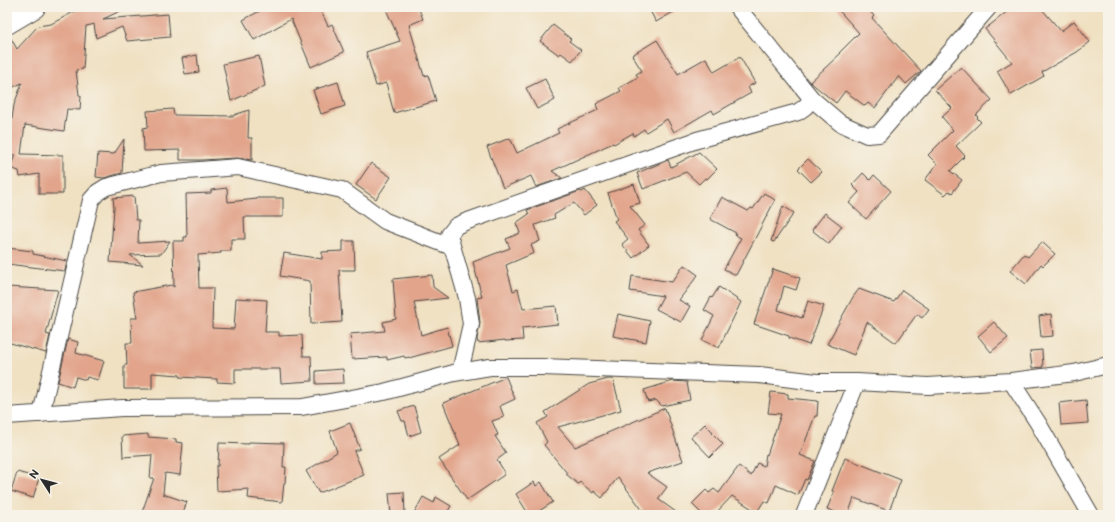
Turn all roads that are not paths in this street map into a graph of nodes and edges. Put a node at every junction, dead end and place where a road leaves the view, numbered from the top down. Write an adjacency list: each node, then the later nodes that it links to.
1 (34, 7): 4 (main road)
2 (737, 7): 5 (street)
3 (990, 7): 5 (street)
4 (7, 24)
5 (812, 99): 6 (street)
6 (452, 247): 8 (street); 11 (street)
7 (1108, 365): 9 (street)
8 (460, 372): 10 (street); 11 (street)
9 (1011, 381): 10 (street); 14 (street)
10 (857, 382): 13 (street)
11 (41, 414): 12 (street)
12 (7, 416)
13 (804, 515)
14 (1091, 515)

